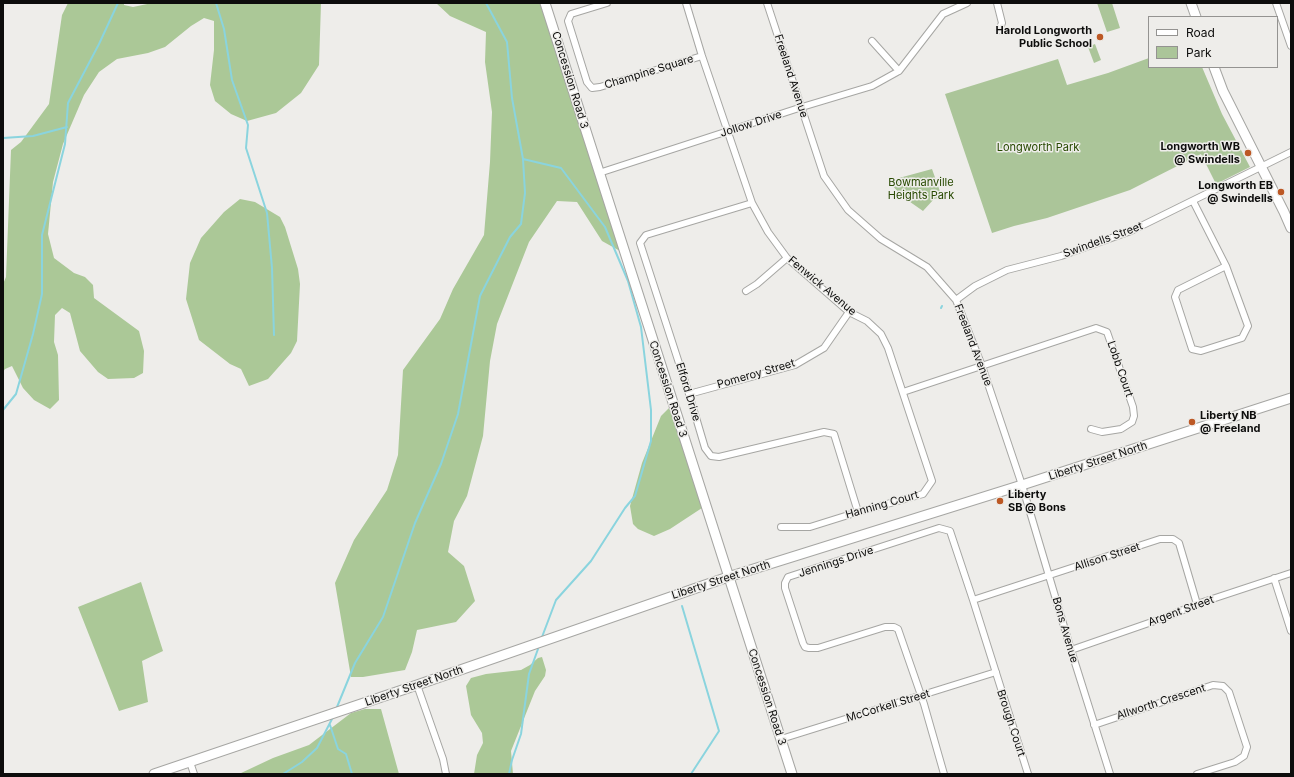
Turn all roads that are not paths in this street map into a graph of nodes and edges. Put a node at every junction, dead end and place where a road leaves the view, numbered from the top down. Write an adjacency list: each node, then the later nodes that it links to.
1 (545, 3): 20 (main road, Concession Road 3)
2 (607, 3): 13 (street, Champine Square)
3 (686, 3): 13 (street, Champine Square)
4 (767, 3): 16 (street, Freeland Avenue)
5 (967, 3): 15 (street, Jollow Drive)
6 (997, 3): 10 (street)
7 (1276, 3): 12 (street)
8 (1193, 4): 9 (main road)
9 (1196, 16)
10 (999, 30)
11 (872, 42): 15 (street)
12 (1291, 46)
13 (702, 56): 17 (street, Champine Square)
14 (1214, 68): 19 (main road)
15 (899, 71): 16 (street, Jollow Drive)
16 (802, 107): 17 (street, Jollow Drive); 27 (street, Freeland Avenue)
17 (729, 131): 20 (street, Jollow Drive); 22 (street, Fenwick Avenue)
18 (1291, 152): 19 (street, Swindells Street)
19 (1261, 166): 21 (street, Swindells Street); 23 (main road)
20 (599, 173): 39 (main road, Concession Road 3)
21 (1193, 201): 25 (street); 27 (street, Swindells Street)
22 (752, 203): 24 (street, Fenwick Avenue); 31 (street, Elford Drive)
23 (1291, 228)
24 (787, 258): 26 (street); 28 (street, Fenwick Avenue)
25 (1226, 266): 25 (street)
26 (746, 292)
27 (956, 300): 29 (street, Freeland Avenue)
28 (849, 312): 30 (street, Fenwick Avenue); 31 (street, Pomeroy Street)
29 (982, 366): 30 (street); 33 (street, Lobb Court); 34 (street, Freeland Avenue)
30 (903, 392): 35 (street, Hanning Court)
31 (689, 394): 35 (street, Elford Drive)
32 (1291, 398): 34 (main road, Liberty Street North)
33 (1091, 429)
34 (1022, 485): 38 (street, Bons Avenue); 39 (main road, Liberty Street North)
35 (858, 512): 36 (street, Hanning Court)
36 (781, 527)
37 (1291, 573): 40 (street, Argent Street)
38 (1049, 576): 41 (street, Allison Street); 42 (street, Allison Street); 44 (street, Bons Avenue)
39 (728, 577): 46 (main road, Liberty Street North); 49 (main road, Concession Road 3)
40 (1274, 578): 42 (street, Argent Street); 43 (street)
41 (974, 600): 45 (street, Jennings Drive); 47 (street, Jennings Drive)
42 (1197, 604): 44 (street, Argent Street)
43 (1291, 631)
44 (1070, 650): 48 (street, Bons Avenue)
45 (996, 672): 47 (street, McCorkell Street); 56 (street, Brough Court)
46 (417, 685): 50 (main road, Liberty Street North); 53 (street)
47 (921, 696): 49 (street, McCorkell Street); 55 (street)
48 (1094, 725): 57 (street, Bons Avenue); 58 (street, Allworth Crescent)
49 (781, 740): 54 (main road, Concession Road 3)
50 (190, 762): 51 (main road, Liberty Street North); 52 (street)
51 (154, 774)
52 (194, 774)
53 (446, 774)
54 (792, 774)
55 (943, 774)
56 (1028, 774)
57 (1110, 774)
58 (1197, 774)

